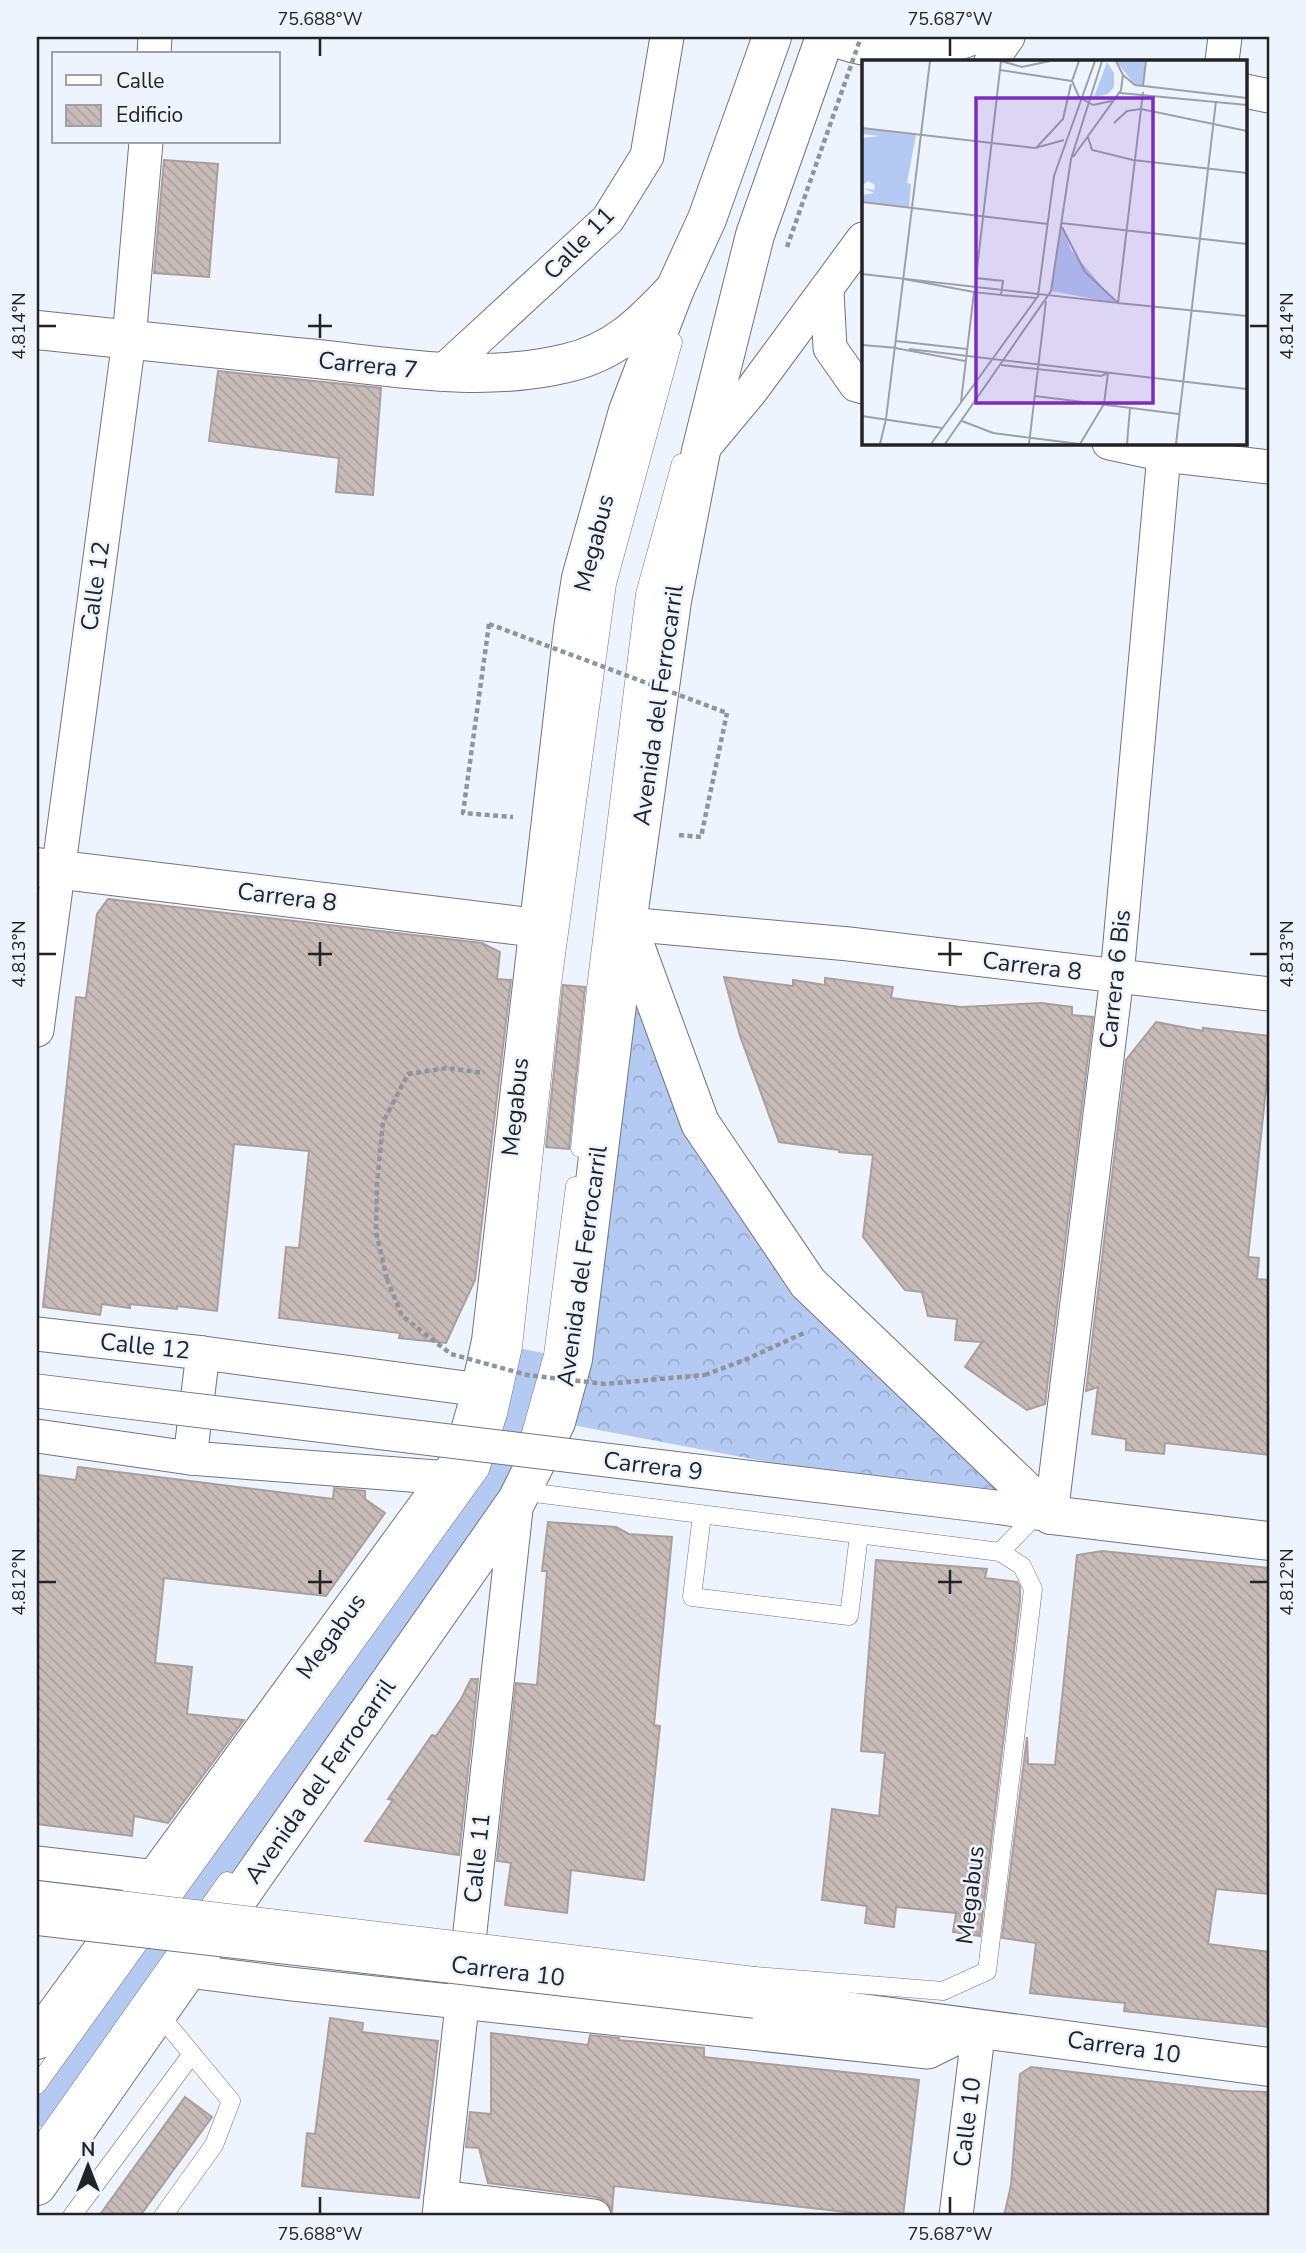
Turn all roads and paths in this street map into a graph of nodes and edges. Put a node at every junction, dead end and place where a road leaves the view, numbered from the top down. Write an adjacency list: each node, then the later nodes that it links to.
1 (667, 37): 20 (street, Calle 11)
2 (772, 37): 13 (main road)
3 (826, 37): 5 (street); 15 (main road, Avenida del Ferrocarril)
4 (861, 37): 15 (path, bridge)
5 (975, 37)
6 (1008, 37): 8 (street)
7 (1225, 37): 9 (street)
8 (992, 60)
9 (1222, 60)
10 (1246, 91): 11 (street)
11 (1269, 96)
12 (146, 144): 19 (street, Calle 12)
13 (706, 222): 16 (main road); 63 (lane, Megabus)
14 (862, 240): 17 (street)
15 (765, 241): 24 (main road, Avenida del Ferrocarril); 43 (lane)
16 (675, 289): 20 (main road, Carrera 7); 26 (main road)
17 (827, 291): 21 (street); 24 (street)
18 (37, 330): 19 (main road, Carrera 7)
19 (129, 340): 20 (main road, Carrera 7); 28 (street, Calle 12)
20 (442, 372)
21 (862, 387)
22 (1118, 444): 23 (street)
23 (1165, 449): 25 (street); 31 (street, Carrera 6 Bis)
24 (701, 452): 27 (main road, Avenida del Ferrocarril)
25 (1269, 467)
26 (551, 821): 27 (path, bridge); 30 (main road)
27 (639, 833): 29 (main road, Avenida del Ferrocarril)
28 (47, 868): 30 (main road, Carrera 8); 33 (street, Calle 12)
29 (627, 924): 31 (street, Carrera 8); 35 (main road); 43 (main road, Avenida del Ferrocarril)
30 (537, 928): 34 (main road)
31 (1117, 976): 32 (street, Carrera 8); 44 (street, Carrera 6 Bis)
32 (1269, 994)
33 (37, 1030)
34 (520, 1078): 35 (path, bridge); 38 (main road)
35 (842, 1315): 44 (main road)
36 (37, 1334): 37 (street, Calle 12)
37 (203, 1353): 38 (street); 41 (street, Calle 12)
38 (481, 1390): 42 (main road)
39 (37, 1391): 44 (street, Carrera 9, bridge)
40 (37, 1436): 41 (street)
41 (190, 1458): 42 (street)
42 (449, 1478): 52 (main road)
43 (514, 1493): 45 (lane); 49 (lane); 55 (main road, Avenida del Ferrocarril); 57 (street, Calle 11)
44 (1045, 1514): 47 (main road, Carrera 9); 48 (lane)
45 (702, 1515): 46 (lane); 46 (lane)
46 (859, 1535): 48 (lane)
47 (1269, 1541)
48 (1000, 1552): 56 (lane, Megabus)
49 (402, 1634)
50 (37, 1863): 52 (street)
51 (233, 1872): 64 (lane)
52 (156, 1877): 60 (main road)
53 (37, 1890): 56 (lane, Megabus, bridge)
54 (37, 1916): 56 (main road, Carrera 10, bridge)
55 (188, 1971): 57 (street, Carrera 10); 58 (main road, Avenida del Ferrocarril)
56 (755, 1988): 59 (main road, Carrera 10)
57 (462, 2001): 59 (street, Carrera 10); 66 (street, Calle 11)
58 (158, 2013): 61 (lane); 65 (main road, Avenida del Ferrocarril)
59 (979, 2027): 62 (main road, Carrera 10); 70 (street, Calle 10)
60 (37, 2040)
61 (192, 2054): 67 (lane); 68 (lane)
62 (1269, 2067)
63 (37, 2085)
64 (37, 2150)
65 (37, 2186)
66 (440, 2206): 69 (street)
67 (72, 2216)
68 (163, 2216)
69 (594, 2216)
70 (956, 2216)

